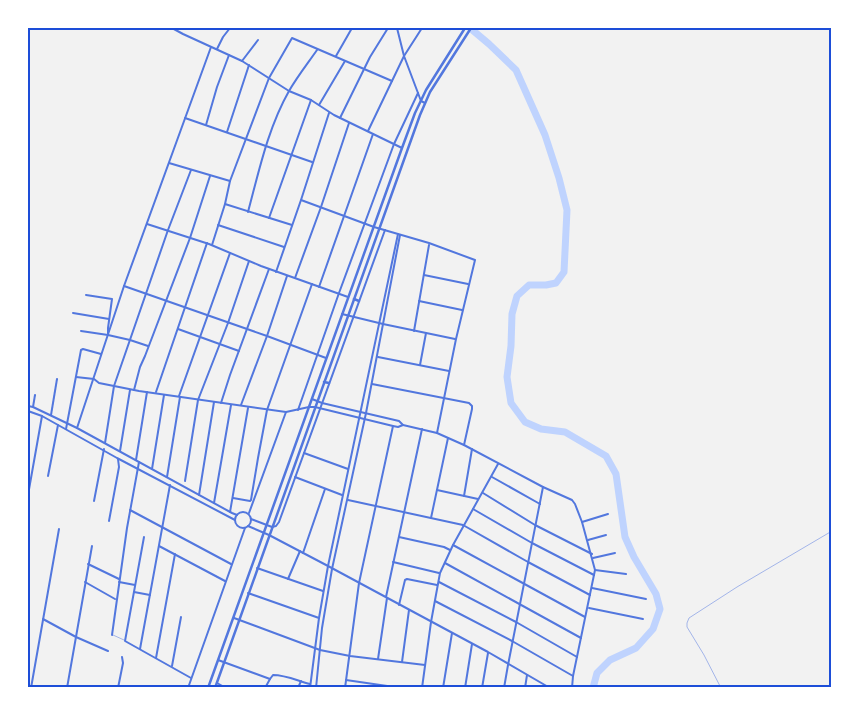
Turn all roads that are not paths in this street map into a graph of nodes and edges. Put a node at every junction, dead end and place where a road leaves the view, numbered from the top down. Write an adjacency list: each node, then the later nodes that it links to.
1 (172, 28): 10 (street)
2 (230, 28): 11 (street)
3 (352, 28): 14 (street)
4 (388, 28): 19 (street)
5 (397, 28): 15 (street)
6 (422, 28): 15 (street)
7 (465, 28): 25 (street)
8 (471, 28): 26 (street)
9 (258, 40): 17 (street)
10 (211, 47): 11 (street); 29 (street)
11 (217, 49): 13 (street)
12 (318, 49): 14 (street); 20 (street); 22 (street)
13 (229, 55): 17 (street); 32 (street)
14 (335, 56): 16 (street)
15 (404, 56): 21 (street); 23 (street)
16 (345, 60): 19 (street); 27 (street)
17 (242, 61): 18 (street)
18 (250, 65): 20 (street); 33 (street)
19 (365, 68): 21 (street); 30 (street)
20 (268, 78): 22 (street); 36 (street)
21 (392, 81): 34 (street)
22 (289, 91): 24 (street); 38 (street)
23 (418, 93): 25 (street); 37 (street)
24 (311, 100): 27 (street); 40 (street)
25 (421, 101): 26 (street); 39 (street)
26 (425, 103): 57 (street)
27 (319, 105): 28 (street)
28 (329, 112): 30 (street); 41 (street)
29 (185, 118): 32 (street); 42 (street)
30 (340, 118): 31 (street)
31 (349, 123): 34 (street); 48 (street)
32 (206, 125): 33 (street)
33 (227, 132): 36 (street)
34 (368, 132): 35 (street)
35 (373, 134): 37 (street); 50 (street)
36 (245, 140): 38 (street); 45 (street)
37 (394, 144): 39 (street); 52 (street)
38 (267, 146): 40 (street); 49 (street)
39 (402, 148): 56 (street)
40 (291, 155): 41 (street); 51 (street)
41 (312, 162): 46 (street)
42 (169, 163): 43 (street); 53 (street)
43 (192, 170): 44 (street); 58 (street)
44 (210, 176): 45 (street); 61 (street)
45 (230, 181): 47 (street)
46 (301, 200): 48 (street); 55 (street)
47 (226, 204): 49 (street); 54 (street)
48 (321, 207): 50 (street); 72 (street)
49 (248, 212): 51 (street)
50 (344, 216): 52 (street); 77 (street)
51 (269, 218): 55 (street)
52 (365, 223): 56 (street); 80 (street)
53 (147, 224): 58 (street); 76 (street)
54 (218, 225): 64 (street); 65 (street)
55 (292, 225): 65 (street)
56 (374, 227): 57 (street); 82 (street)
57 (379, 228): 59 (street); 75 (street)
58 (168, 230): 61 (street); 79 (street)
59 (384, 230): 60 (street); 78 (street)
60 (399, 235): 63 (street); 96 (street); 97 (street)
61 (190, 238): 62 (street); 84 (street)
62 (207, 243): 64 (street); 87 (street)
63 (430, 244): 70 (street); 74 (street)
64 (212, 245): 66 (street)
65 (284, 247): 69 (street)
66 (230, 253): 67 (street); 91 (street)
67 (249, 262): 68 (street); 95 (street)
68 (269, 269): 69 (street); 99 (street)
69 (276, 272): 71 (street)
70 (424, 275): 74 (street); 86 (street)
71 (287, 276): 72 (street); 104 (street)
72 (295, 278): 73 (street)
73 (312, 284): 77 (street); 109 (street)
74 (469, 284): 88 (street)
75 (359, 285): 78 (street); 83 (street)
76 (124, 286): 79 (street); 103 (street)
77 (319, 287): 80 (street)
78 (362, 291): 85 (street)
79 (146, 293): 84 (street); 107 (street)
80 (339, 293): 82 (street); 113 (street)
81 (86, 295): 94 (street)
82 (348, 297): 90 (street)
83 (354, 299): 85 (street); 92 (street)
84 (166, 301): 87 (street); 110 (street)
85 (359, 301): 93 (street)
86 (419, 301): 88 (street); 101 (street)
87 (185, 308): 91 (street); 98 (street)
88 (462, 310): 106 (street)
89 (73, 313): 94 (street)
90 (342, 314): 92 (street); 115 (street)
91 (207, 316): 95 (street); 105 (street)
92 (348, 316): 93 (street); 116 (street)
93 (353, 317): 96 (street); 117 (street)
94 (109, 319): 103 (street)
95 (228, 323): 99 (street); 108 (street)
96 (380, 323): 97 (street); 153 (street)
97 (384, 324): 101 (street); 114 (street)
98 (178, 328): 105 (street); 130 (street)
99 (247, 330): 104 (street); 111 (street)
100 (81, 331): 103 (street)
101 (414, 331): 102 (street)
102 (426, 333): 106 (street); 118 (street)
103 (108, 335): 107 (street); 112 (street)
104 (267, 336): 109 (street); 143 (street)
105 (200, 337): 108 (street); 133 (street)
106 (456, 339): 119 (street)
107 (130, 340): 110 (street); 126 (street)
108 (219, 345): 111 (street); 136 (street)
109 (291, 346): 113 (street); 149 (street)
110 (148, 347): 128 (street)
111 (240, 351): 139 (street)
112 (101, 354): 120 (street); 121 (street)
113 (317, 355): 115 (street); 150 (street)
114 (378, 357): 118 (street); 125 (street)
115 (326, 358): 134 (street)
116 (332, 358): 117 (street); 123 (street)
117 (336, 364): 124 (street)
118 (420, 365): 119 (street)
119 (449, 371): 135 (street)
120 (76, 377): 121 (street); 159 (street)
121 (94, 379): 126 (street); 163 (street)
122 (57, 380): 155 (street)
123 (324, 382): 124 (street); 137 (street)
124 (329, 383): 140 (street)
125 (372, 384): 135 (street); 154 (street)
126 (114, 386): 127 (street); 168 (street)
127 (130, 389): 128 (street); 173 (street)
128 (134, 390): 129 (street)
129 (147, 392): 130 (street); 176 (street)
130 (155, 392): 131 (street)
131 (165, 394): 133 (street); 180 (street)
132 (35, 395): 144 (street)
133 (180, 397): 136 (street); 184 (street)
134 (312, 399): 137 (street); 146 (street)
135 (443, 399): 166 (street); 169 (street)
136 (198, 400): 138 (street); 187 (street)
137 (317, 401): 140 (street); 147 (street)
138 (214, 402): 139 (street); 196 (street)
139 (221, 403): 141 (street)
140 (322, 403): 148 (street); 153 (street)
141 (231, 405): 143 (street); 203 (street)
142 (28, 406): 144 (street)
143 (241, 406): 145 (street)
144 (33, 407): 155 (street)
145 (248, 407): 149 (street); 199 (street)
146 (309, 407): 147 (street); 150 (street); 219 (street)
147 (315, 408): 148 (street); 170 (street)
148 (320, 409): 157 (street); 174 (street)
149 (267, 410): 152 (street); 199 (street)
150 (298, 410): 152 (street)
151 (28, 411): 156 (street)
152 (286, 412): 210 (street)
153 (361, 412): 154 (street); 157 (street)
154 (366, 413): 158 (street); 161 (street)
155 (51, 415): 159 (street)
156 (42, 416): 160 (street); 195 (street)
157 (359, 418): 158 (street); 181 (street)
158 (365, 419): 162 (street); 201 (street)
159 (68, 423): 163 (street); 164 (street)
160 (58, 425): 164 (street); 183 (street)
161 (403, 425): 162 (street); 165 (street)
162 (393, 426): 205 (street)
163 (77, 428): 168 (street)
164 (66, 429): 171 (street)
165 (422, 429): 166 (street); 209 (street)
166 (437, 433): 167 (street)
167 (448, 438): 169 (street); 193 (street)
168 (105, 442): 173 (street)
169 (464, 445): 172 (street)
170 (302, 446): 174 (street); 179 (street)
171 (104, 450): 175 (street); 202 (street)
172 (472, 450): 177 (street); 198 (street)
173 (120, 451): 176 (street)
174 (305, 451): 181 (street); 182 (street)
175 (117, 458): 178 (street); 216 (street)
176 (137, 461): 178 (street); 180 (street)
177 (498, 464): 186 (street); 191 (street)
178 (138, 468): 188 (street); 207 (street)
179 (293, 468): 182 (street); 189 (street)
180 (152, 469): 184 (street)
181 (348, 469): 197 (street)
182 (298, 470): 185 (street)
183 (48, 476)
184 (167, 477): 196 (street)
185 (295, 477): 190 (street); 192 (street)
186 (491, 477): 194 (street); 204 (street)
187 (185, 481)
188 (170, 485): 215 (street); 221 (street)
189 (287, 485): 190 (street); 223 (street)
190 (292, 487): 223 (street)
191 (542, 487): 204 (street); 217 (street)
192 (325, 489): 197 (street); 239 (street)
193 (437, 490): 198 (street); 213 (street)
194 (482, 493): 200 (street); 218 (street)
195 (28, 495)
196 (199, 495): 203 (street)
197 (343, 496): 248 (street)
198 (464, 496): 200 (street)
199 (233, 498): 208 (street)
200 (478, 499): 206 (street)
201 (347, 500): 205 (street); 250 (street)
202 (94, 501)
203 (214, 503): 208 (street)
204 (540, 504): 218 (street)
205 (376, 506): 209 (street); 260 (street)
206 (473, 509): 220 (street); 232 (street)
207 (130, 510): 221 (street); 256 (street)
208 (230, 512): 212 (street)
209 (404, 512): 213 (street); 230 (street)
210 (249, 514): 212 (street); 214 (street)
211 (608, 514): 217 (street)
212 (237, 515): 215 (street)
213 (431, 518): 220 (street)
214 (251, 519): 219 (street); 222 (street)
215 (235, 520): 222 (street)
216 (109, 521)
217 (582, 522): 231 (street)
218 (535, 524): 232 (street); 241 (street)
219 (267, 525): 223 (street); 226 (street)
220 (463, 525): 233 (street); 244 (street)
221 (162, 527): 235 (street); 247 (street)
222 (246, 527): 226 (street); 247 (street)
223 (272, 527): 227 (street)
224 (59, 529): 284 (street)
225 (832, 531): 339 (lane)
226 (264, 533): 227 (street); 279 (street)
227 (269, 535): 237 (street); 249 (street)
228 (606, 535): 231 (street)
229 (144, 537): 262 (street)
230 (399, 537): 236 (street); 243 (street)
231 (588, 540): 241 (street)
232 (532, 543): 244 (street); 254 (street)
233 (452, 545): 236 (street); 261 (street)
234 (92, 546): 246 (street)
235 (159, 546): 240 (street); 268 (street)
236 (450, 550): 245 (street)
237 (300, 551): 239 (street); 255 (street)
238 (615, 552): 242 (street)
239 (303, 553): 248 (street)
240 (175, 554): 259 (street); 302 (street)
241 (592, 554): 242 (street)
242 (593, 558): 251 (street)
243 (393, 562): 252 (street); 270 (street)
244 (528, 562): 261 (street); 269 (street)
245 (444, 563): 252 (street); 274 (street)
246 (88, 564): 256 (street); 258 (street)
247 (232, 564): 259 (street)
248 (328, 566): 250 (street); 265 (street)
249 (257, 568): 255 (street); 267 (street)
250 (332, 569): 260 (street); 296 (street)
251 (595, 570): 253 (street); 254 (street)
252 (440, 573): 257 (street)
253 (626, 574)
254 (594, 575): 264 (street)
255 (288, 579): 265 (street)
256 (119, 580): 262 (street); 272 (street)
257 (438, 581): 263 (street); 286 (street)
258 (85, 582): 272 (street); 289 (street)
259 (226, 582): 312 (street)
260 (359, 583): 270 (street); 299 (street)
261 (524, 583): 274 (street); 281 (street)
262 (135, 585): 266 (street)
263 (438, 585): 273 (street); 275 (street)
264 (592, 588): 269 (street); 271 (street)
265 (323, 591): 280 (street)
266 (134, 592): 268 (street); 291 (street)
267 (248, 593): 280 (street); 282 (street)
268 (150, 595): 295 (street)
269 (590, 595): 276 (street)
270 (386, 598): 275 (street); 303 (street)
271 (646, 599)
272 (116, 600): 288 (street)
273 (435, 601): 285 (street); 292 (street)
274 (520, 604): 286 (street); 290 (street)
275 (399, 605): 277 (street)
276 (588, 608): 281 (street); 283 (street)
277 (409, 610): 285 (street); 306 (street)
278 (181, 617): 309 (street)
279 (233, 617): 282 (street); 304 (street)
280 (319, 618): 294 (street)
281 (585, 618): 290 (street)
282 (238, 619): 294 (street); 305 (street)
283 (643, 619)
284 (43, 620): 289 (street); 319 (street)
285 (431, 622): 287 (street); 308 (street)
286 (516, 622): 292 (street); 301 (street)
287 (452, 633): 293 (street); 332 (street)
288 (112, 635): 291 (lane)
289 (76, 637): 297 (street); 320 (street)
290 (581, 638): 301 (street)
291 (125, 641): 295 (street)
292 (512, 641): 307 (street); 311 (street)
293 (472, 644): 298 (street); 333 (street)
294 (315, 648): 296 (street); 317 (street)
295 (140, 650): 302 (street)
296 (320, 650): 299 (street); 328 (street)
297 (108, 651)
298 (488, 652): 307 (street); 334 (street)
299 (350, 656): 303 (street); 314 (street)
300 (122, 657): 321 (street)
301 (577, 657): 311 (street)
302 (156, 658): 309 (street)
303 (378, 659): 306 (street)
304 (218, 660): 305 (street); 323 (street)
305 (224, 662): 313 (street); 316 (street)
306 (402, 662): 308 (street)
307 (508, 664): 310 (street); 335 (street)
308 (425, 665): 331 (street)
309 (171, 667): 312 (street)
310 (527, 674): 318 (street); 336 (street)
311 (573, 676): 338 (street)
312 (191, 678): 322 (street)
313 (270, 679): 315 (street); 326 (street)
314 (346, 680): 329 (street); 330 (street)
315 (301, 682): 317 (street); 327 (street)
316 (216, 683): 324 (street); 325 (street)
317 (310, 686)
318 (545, 686): 337 (street)
319 (31, 688)
320 (67, 688)
321 (118, 688)
322 (188, 688)
323 (208, 688)
324 (215, 688)
325 (226, 688)
326 (265, 688)
327 (298, 688)
328 (316, 688)
329 (345, 688)
330 (401, 688)
331 (422, 688)
332 (443, 688)
333 (464, 688)
334 (482, 688)
335 (504, 688)
336 (525, 688)
337 (550, 688)
338 (572, 688)
339 (721, 688)

